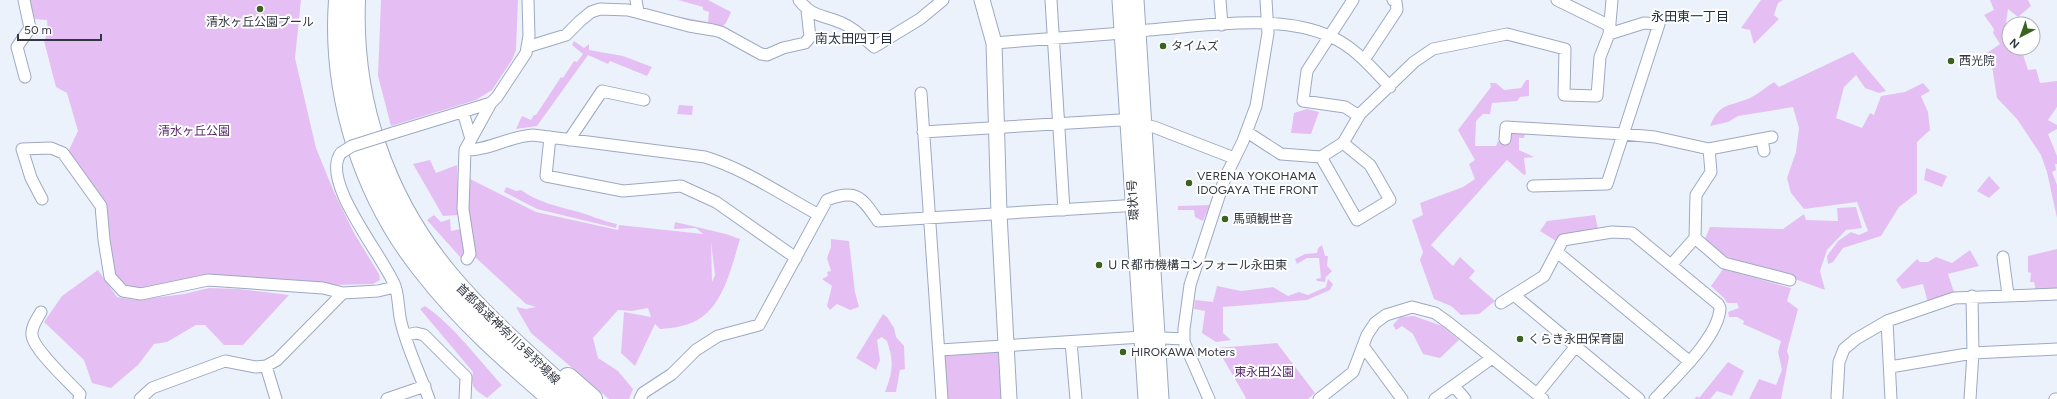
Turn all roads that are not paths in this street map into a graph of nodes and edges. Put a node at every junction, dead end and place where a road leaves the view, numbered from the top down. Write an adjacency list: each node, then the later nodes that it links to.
1 (24, 0): 29 (street)
2 (339, 0): 65 (highway, 首都高速神奈川3号狩場線)
3 (355, 0): 92 (highway, 首都高速神奈川3号狩場線)
4 (528, 0): 27 (street)
5 (636, 0): 19 (street)
6 (799, 0): 18 (street)
7 (942, 0): 18 (street)
8 (982, 0): 26 (street)
9 (1051, 0): 25 (street)
10 (1121, 0): 23 (main road, 環状1号)
11 (1136, 0): 23 (main road, 環状1号)
12 (1220, 0): 21 (street)
13 (1266, 0): 20 (street)
14 (1354, 0): 24 (street)
15 (1393, 0): 28 (street)
16 (1556, 0): 22 (street)
17 (1612, 0): 22 (street)
18 (807, 10): 19 (street)
19 (638, 12): 27 (street)
20 (1267, 23): 21 (street); 24 (street); 40 (street)
21 (1222, 25): 23 (street)
22 (1609, 30): 30 (street); 41 (street)
23 (1130, 33): 25 (street); 36 (main road, 環状1号)
24 (1330, 36): 28 (street); 35 (street)
25 (1053, 38): 26 (street); 37 (street)
26 (994, 43): 38 (street)
27 (527, 47): 33 (street)
28 (1364, 60): 30 (street)
29 (25, 77)
30 (1390, 87): 35 (street)
31 (921, 93): 39 (street)
32 (644, 100): 45 (street)
33 (491, 103): 34 (street); 43 (street)
34 (463, 112): 43 (street); 67 (street, bridge)
35 (1358, 116): 46 (street)
36 (1135, 122): 37 (street); 51 (street); 54 (main road, 環状1号)
37 (1058, 124): 38 (street); 55 (street)
38 (996, 127): 39 (street); 56 (street)
39 (923, 132): 58 (street)
40 (1247, 132): 50 (street); 51 (street)
41 (1623, 134): 44 (street); 47 (street); 52 (street)
42 (550, 137): 45 (street); 48 (street); 62 (street)
43 (471, 139): 48 (street)
44 (1505, 139)
45 (569, 140): 57 (street)
46 (1344, 143): 50 (street); 50 (street)
47 (1709, 149): 49 (street); 59 (street)
48 (465, 150): 63 (street)
49 (1764, 151)
50 (1321, 157)
51 (1234, 158): 78 (street)
52 (1533, 186)
53 (38, 200): 68 (street)
54 (1141, 205): 55 (street); 77 (main road, 環状1号)
55 (1064, 210): 56 (street)
56 (999, 214): 58 (street); 80 (street)
57 (819, 215): 58 (street); 62 (street)
58 (929, 218): 84 (street)
59 (1695, 238): 64 (street); 66 (street)
60 (1558, 252): 64 (street); 70 (street); 87 (street)
61 (2003, 257): 71 (street)
62 (796, 258): 103 (street)
63 (467, 259)
64 (1671, 265): 87 (street)
65 (424, 271): 101 (highway); 102 (highway, 首都高速神奈川3号狩場線)
66 (1790, 280)
67 (395, 287): 68 (street); 76 (street)
68 (343, 293): 88 (street)
69 (2057, 294): 71 (street)
70 (1514, 295): 73 (street); 82 (street)
71 (2008, 295): 72 (street)
72 (1972, 296): 75 (street); 85 (street)
73 (1501, 304)
74 (41, 312): 95 (street)
75 (1887, 321): 89 (street); 94 (street)
76 (406, 335): 90 (street); 100 (street)
77 (1149, 337): 78 (street); 79 (street); 107 (main road, 環状1号); 108 (main road, 環状1号)
78 (1184, 339): 109 (street)
79 (1072, 342): 80 (street); 106 (street)
80 (1006, 346): 84 (street); 105 (street)
81 (1363, 346): 86 (street); 110 (street); 111 (street)
82 (1576, 346): 93 (street); 114 (street)
83 (2057, 349): 85 (street)
84 (940, 350): 104 (street)
85 (1973, 353): 89 (street); 117 (street)
86 (1492, 358): 91 (street); 93 (street)
87 (1690, 362): 115 (street)
88 (266, 366): 96 (street); 97 (street)
89 (1890, 367): 116 (street)
90 (425, 386): 98 (street); 99 (street)
91 (1454, 386): 112 (street); 113 (street)
92 (584, 397)
93 (1540, 397)
94 (1837, 397)
95 (79, 399)
96 (140, 399)
97 (276, 399)
98 (387, 399)
99 (430, 399)
100 (465, 399)
101 (537, 399)
102 (553, 399)
103 (640, 399)
104 (942, 399)
105 (1009, 399)
106 (1076, 399)
107 (1147, 399)
108 (1160, 399)
109 (1209, 399)
110 (1319, 399)
111 (1402, 399)
112 (1435, 399)
113 (1465, 399)
114 (1639, 399)
115 (1655, 399)
116 (1891, 399)
117 (1970, 399)

